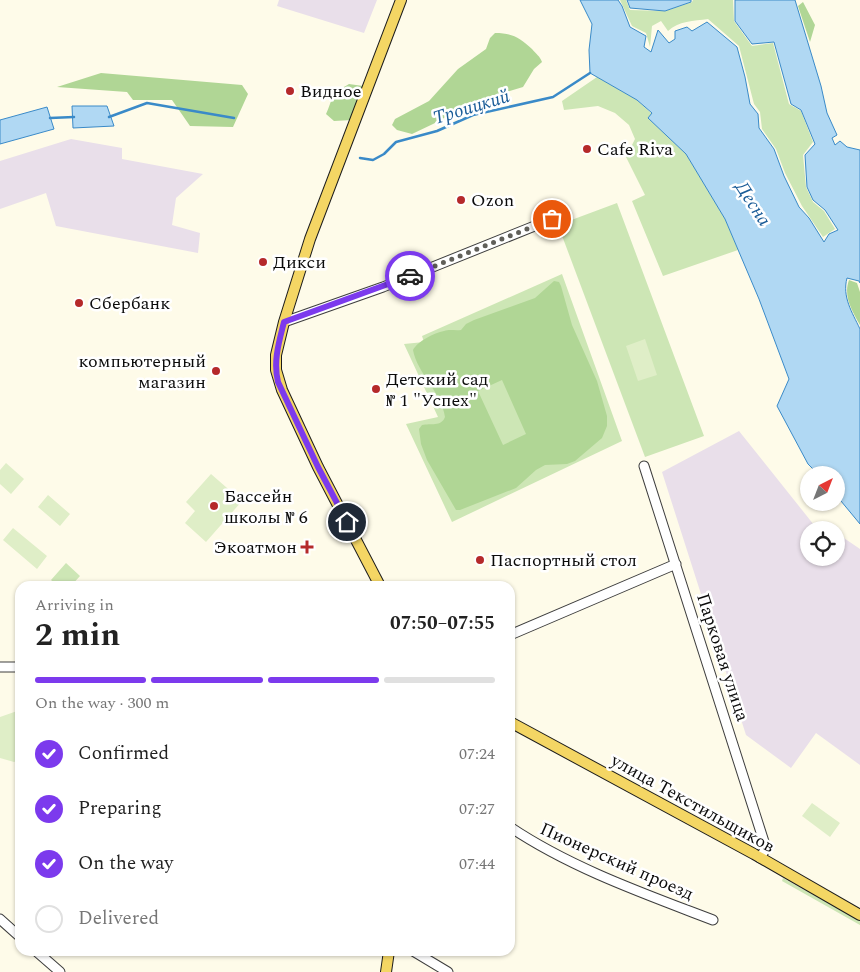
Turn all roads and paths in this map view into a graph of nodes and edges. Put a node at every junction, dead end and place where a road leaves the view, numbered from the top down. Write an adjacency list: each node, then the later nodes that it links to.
1 (401, 0): 3 (main road)
2 (552, 219): 3 (street)
3 (284, 322): 6 (main road)
4 (644, 466): 5 (street, Парковая улица)
5 (676, 564): 7 (street); 12 (street, Парковая улица)
6 (377, 581)
7 (515, 633)
8 (0, 667): 9 (street)
9 (15, 667)
10 (515, 725): 12 (main road, улица Текстильщиков)
11 (515, 830): 15 (street, Пионерский проезд)
12 (760, 858): 13 (main road, улица Текстильщиков)
13 (860, 915)
14 (0, 919): 16 (street)
15 (713, 920)
16 (15, 932)
17 (42, 956): 20 (street)
18 (388, 956): 21 (main road)
19 (421, 956): 22 (street)
20 (60, 972)
21 (386, 972)
22 (448, 972)

